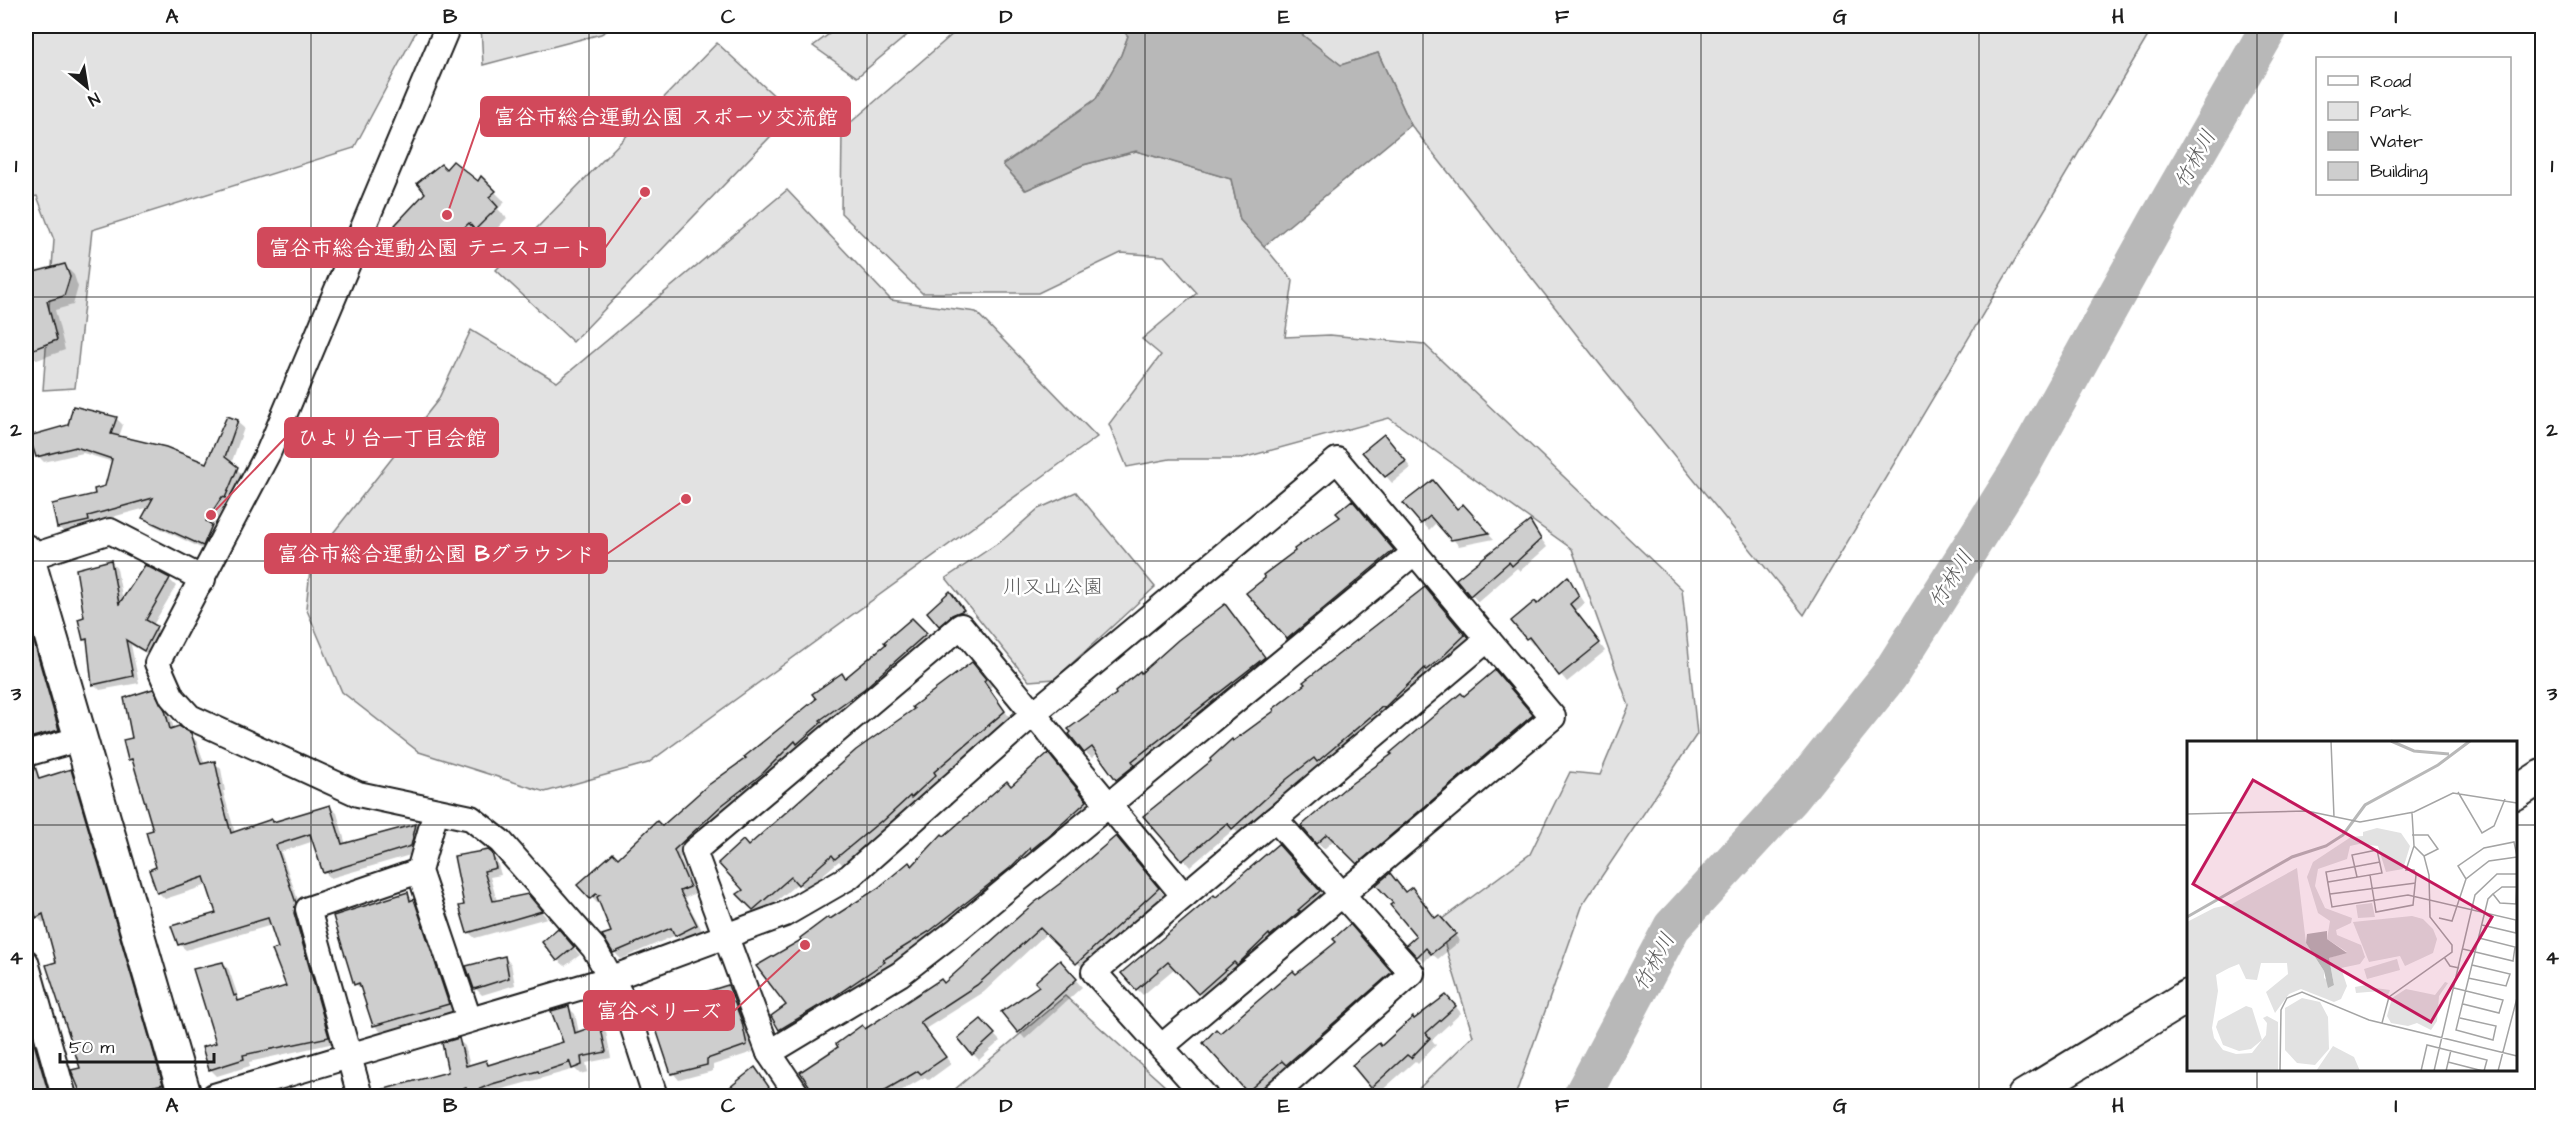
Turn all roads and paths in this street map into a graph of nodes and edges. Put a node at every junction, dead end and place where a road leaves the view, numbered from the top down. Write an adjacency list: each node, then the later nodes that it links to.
1 (448, 26): 4 (street)
2 (1415, 552): 5 (street); 6 (street); 11 (street)
3 (26, 554): 4 (street); 7 (street)
4 (203, 579): 12 (street)
5 (1488, 639): 13 (street); 15 (street)
6 (1034, 713): 11 (street); 17 (street); 17 (street)
7 (82, 738): 8 (street); 27 (street)
8 (26, 754)
9 (2542, 776): 10 (street)
10 (2517, 792)
11 (1108, 805): 16 (street); 24 (street)
12 (436, 811): 14 (street); 19 (street)
13 (1275, 819): 15 (street); 16 (street)
14 (419, 871): 22 (street); 25 (street)
15 (1342, 894): 23 (street); 33 (street)
16 (1184, 896): 23 (street)
17 (725, 935): 19 (street); 24 (street)
18 (26, 962): 21 (street)
19 (612, 978): 22 (street); 30 (street)
20 (2187, 997): 34 (street)
21 (34, 1019): 26 (street)
22 (469, 1019): 25 (street)
23 (1161, 1047): 32 (street)
24 (769, 1053): 31 (street)
25 (348, 1057): 28 (street); 29 (street)
26 (64, 1096)
27 (185, 1096)
28 (214, 1096)
29 (360, 1096)
30 (656, 1096)
31 (798, 1096)
32 (1205, 1096)
33 (1273, 1096)
34 (2024, 1096)

